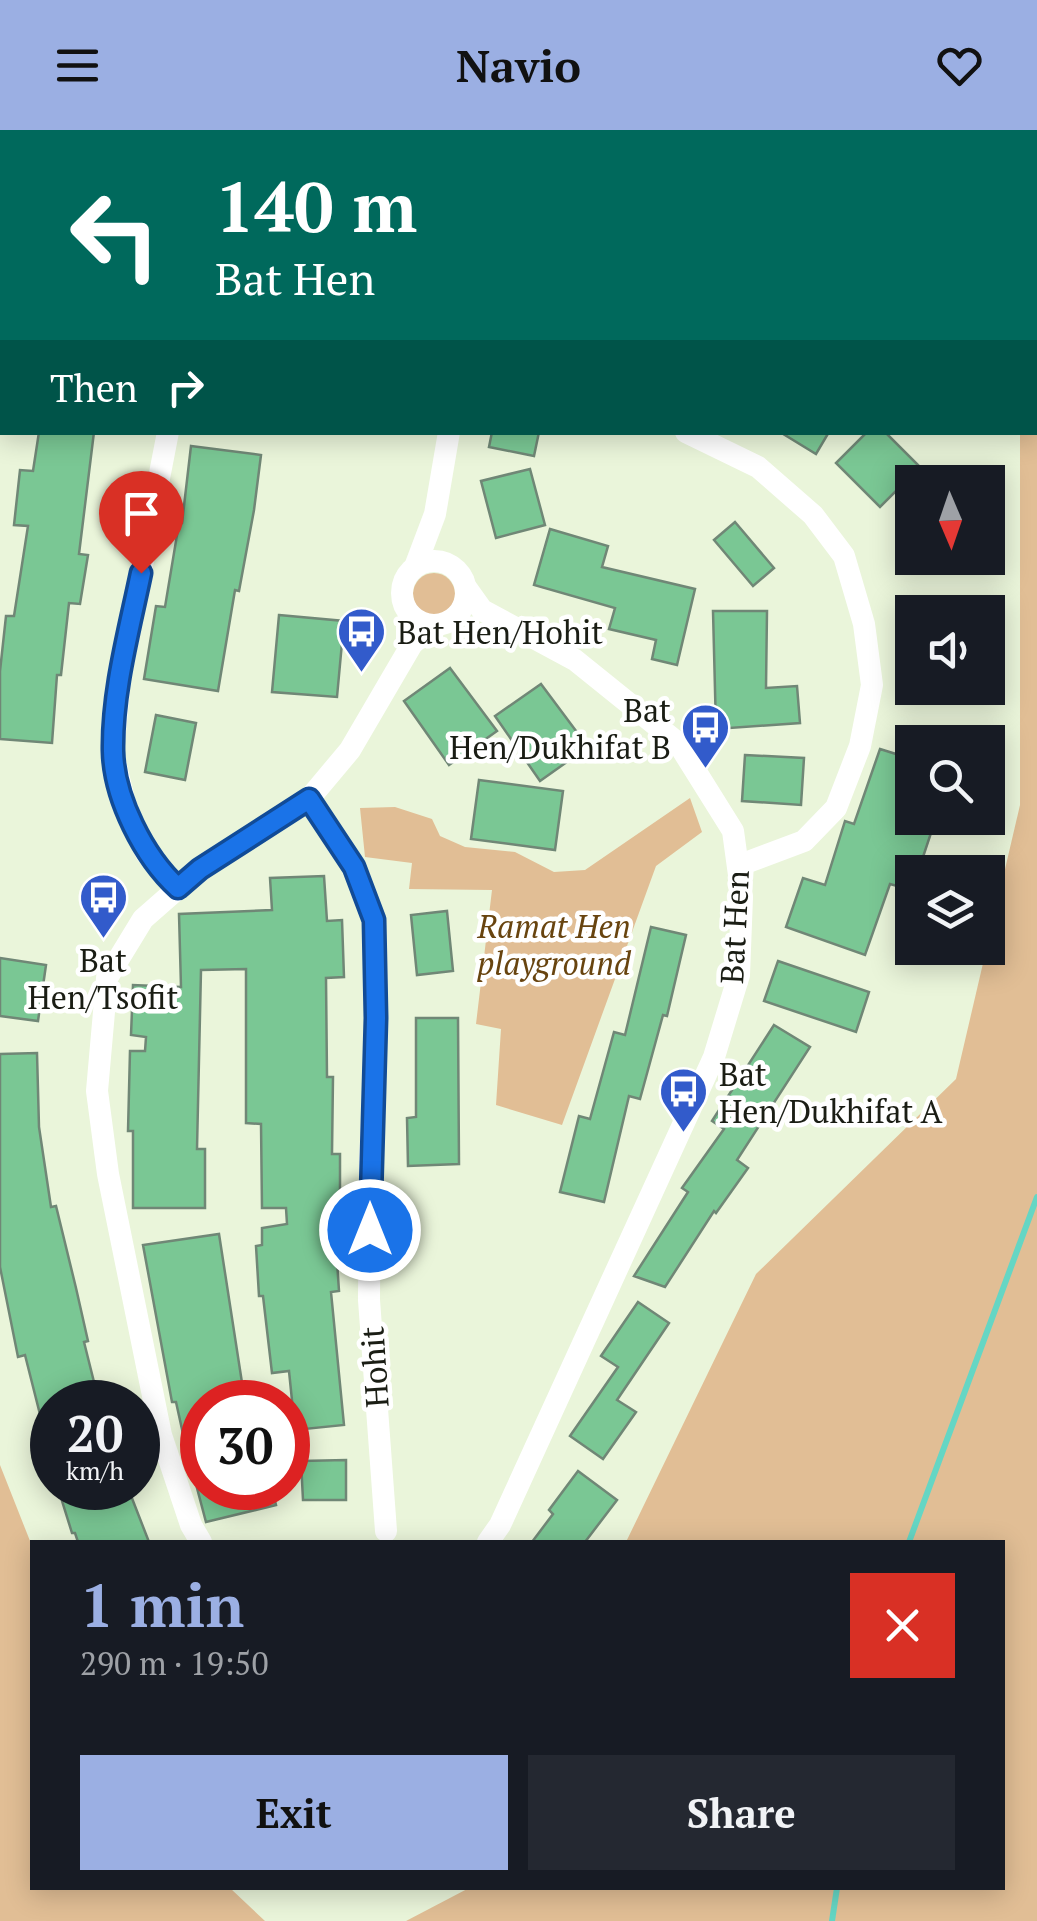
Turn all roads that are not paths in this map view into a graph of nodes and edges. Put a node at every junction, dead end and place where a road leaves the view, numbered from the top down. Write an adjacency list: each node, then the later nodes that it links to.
1 (167, 435): 14 (street)
2 (448, 435): 4 (street)
3 (692, 435): 13 (street)
4 (435, 514): 5 (street); 6 (street)
5 (447, 563): 6 (street); 7 (street)
6 (415, 567): 8 (street)
7 (466, 589): 9 (street, Bat Hen); 10 (street)
8 (405, 608): 10 (street); 11 (street)
9 (490, 616): 10 (street); 13 (street, Bat Hen)
10 (443, 622): 11 (street)
11 (399, 662): 12 (street)
12 (309, 799): 14 (street); 15 (street, Hohit)
13 (740, 866): 17 (street, Bat Hen)
14 (178, 888): 16 (street)
15 (386, 1531)
16 (201, 1540)
17 (489, 1540)

